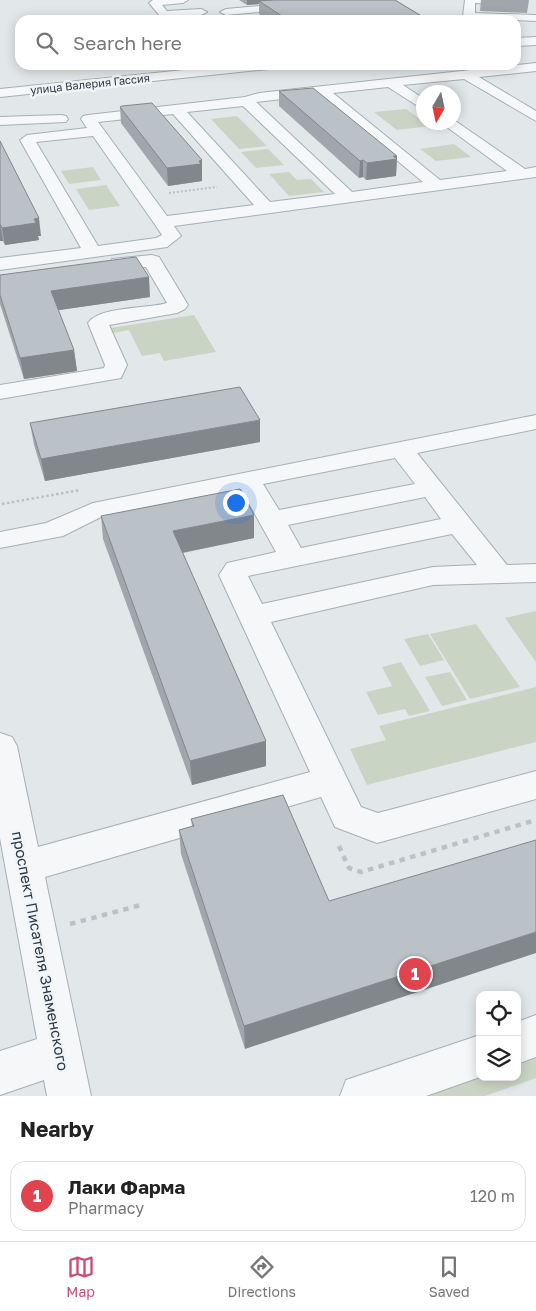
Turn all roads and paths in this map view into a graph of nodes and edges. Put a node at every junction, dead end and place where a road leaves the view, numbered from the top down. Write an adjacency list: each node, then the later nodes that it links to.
1 (360, 0): 3 (street)
2 (509, 0): 4 (street)
3 (229, 15)
4 (469, 15)
5 (521, 18): 6 (street)
6 (536, 18)
7 (536, 41): 8 (street)
8 (521, 42)
9 (534, 68): 10 (street)
10 (521, 69)
11 (221, 70): 16 (street, улица Валерия Гассия)
12 (515, 70): 13 (street)
13 (468, 75): 14 (street); 20 (street)
14 (391, 83): 15 (street); 17 (street)
15 (322, 90): 18 (street); 25 (street)
16 (0, 93)
17 (416, 100)
18 (246, 101): 19 (street); 28 (street)
19 (177, 109): 22 (street); 29 (street)
20 (536, 117)
21 (0, 121): 22 (street)
22 (93, 125): 30 (street); 31 (street)
23 (460, 130): 24 (street)
24 (529, 173): 25 (street)
25 (437, 186): 28 (street)
26 (218, 187): 27 (path)
27 (161, 195)
28 (348, 197): 29 (street)
29 (266, 208): 30 (street)
30 (162, 222): 31 (street)
31 (93, 252): 32 (street)
32 (0, 264)
33 (0, 275): 36 (street)
34 (23, 376): 35 (street)
35 (0, 380)
36 (0, 392)
37 (536, 422): 38 (street)
38 (400, 449): 39 (street); 40 (street)
39 (248, 480): 41 (street); 43 (street)
40 (432, 488): 41 (street); 42 (street)
41 (272, 520): 44 (street)
42 (458, 524): 44 (street); 46 (street)
43 (0, 540)
44 (293, 558): 47 (street)
45 (536, 573): 46 (street)
46 (498, 574): 47 (street)
47 (253, 616): 49 (street)
48 (0, 746): 51 (street, проспект Писателя Знаменского)
49 (331, 780): 50 (street); 51 (street)
50 (536, 785)
51 (24, 867): 53 (street, проспект Писателя Знаменского)
52 (141, 905): 53 (path)
53 (36, 933): 56 (street, проспект Писателя Знаменского)
54 (536, 1036): 55 (street)
55 (521, 1042)
56 (60, 1053): 58 (street); 59 (street, проспект Писателя Знаменского)
57 (476, 1057): 60 (street)
58 (0, 1073)
59 (69, 1096)
60 (362, 1096)

